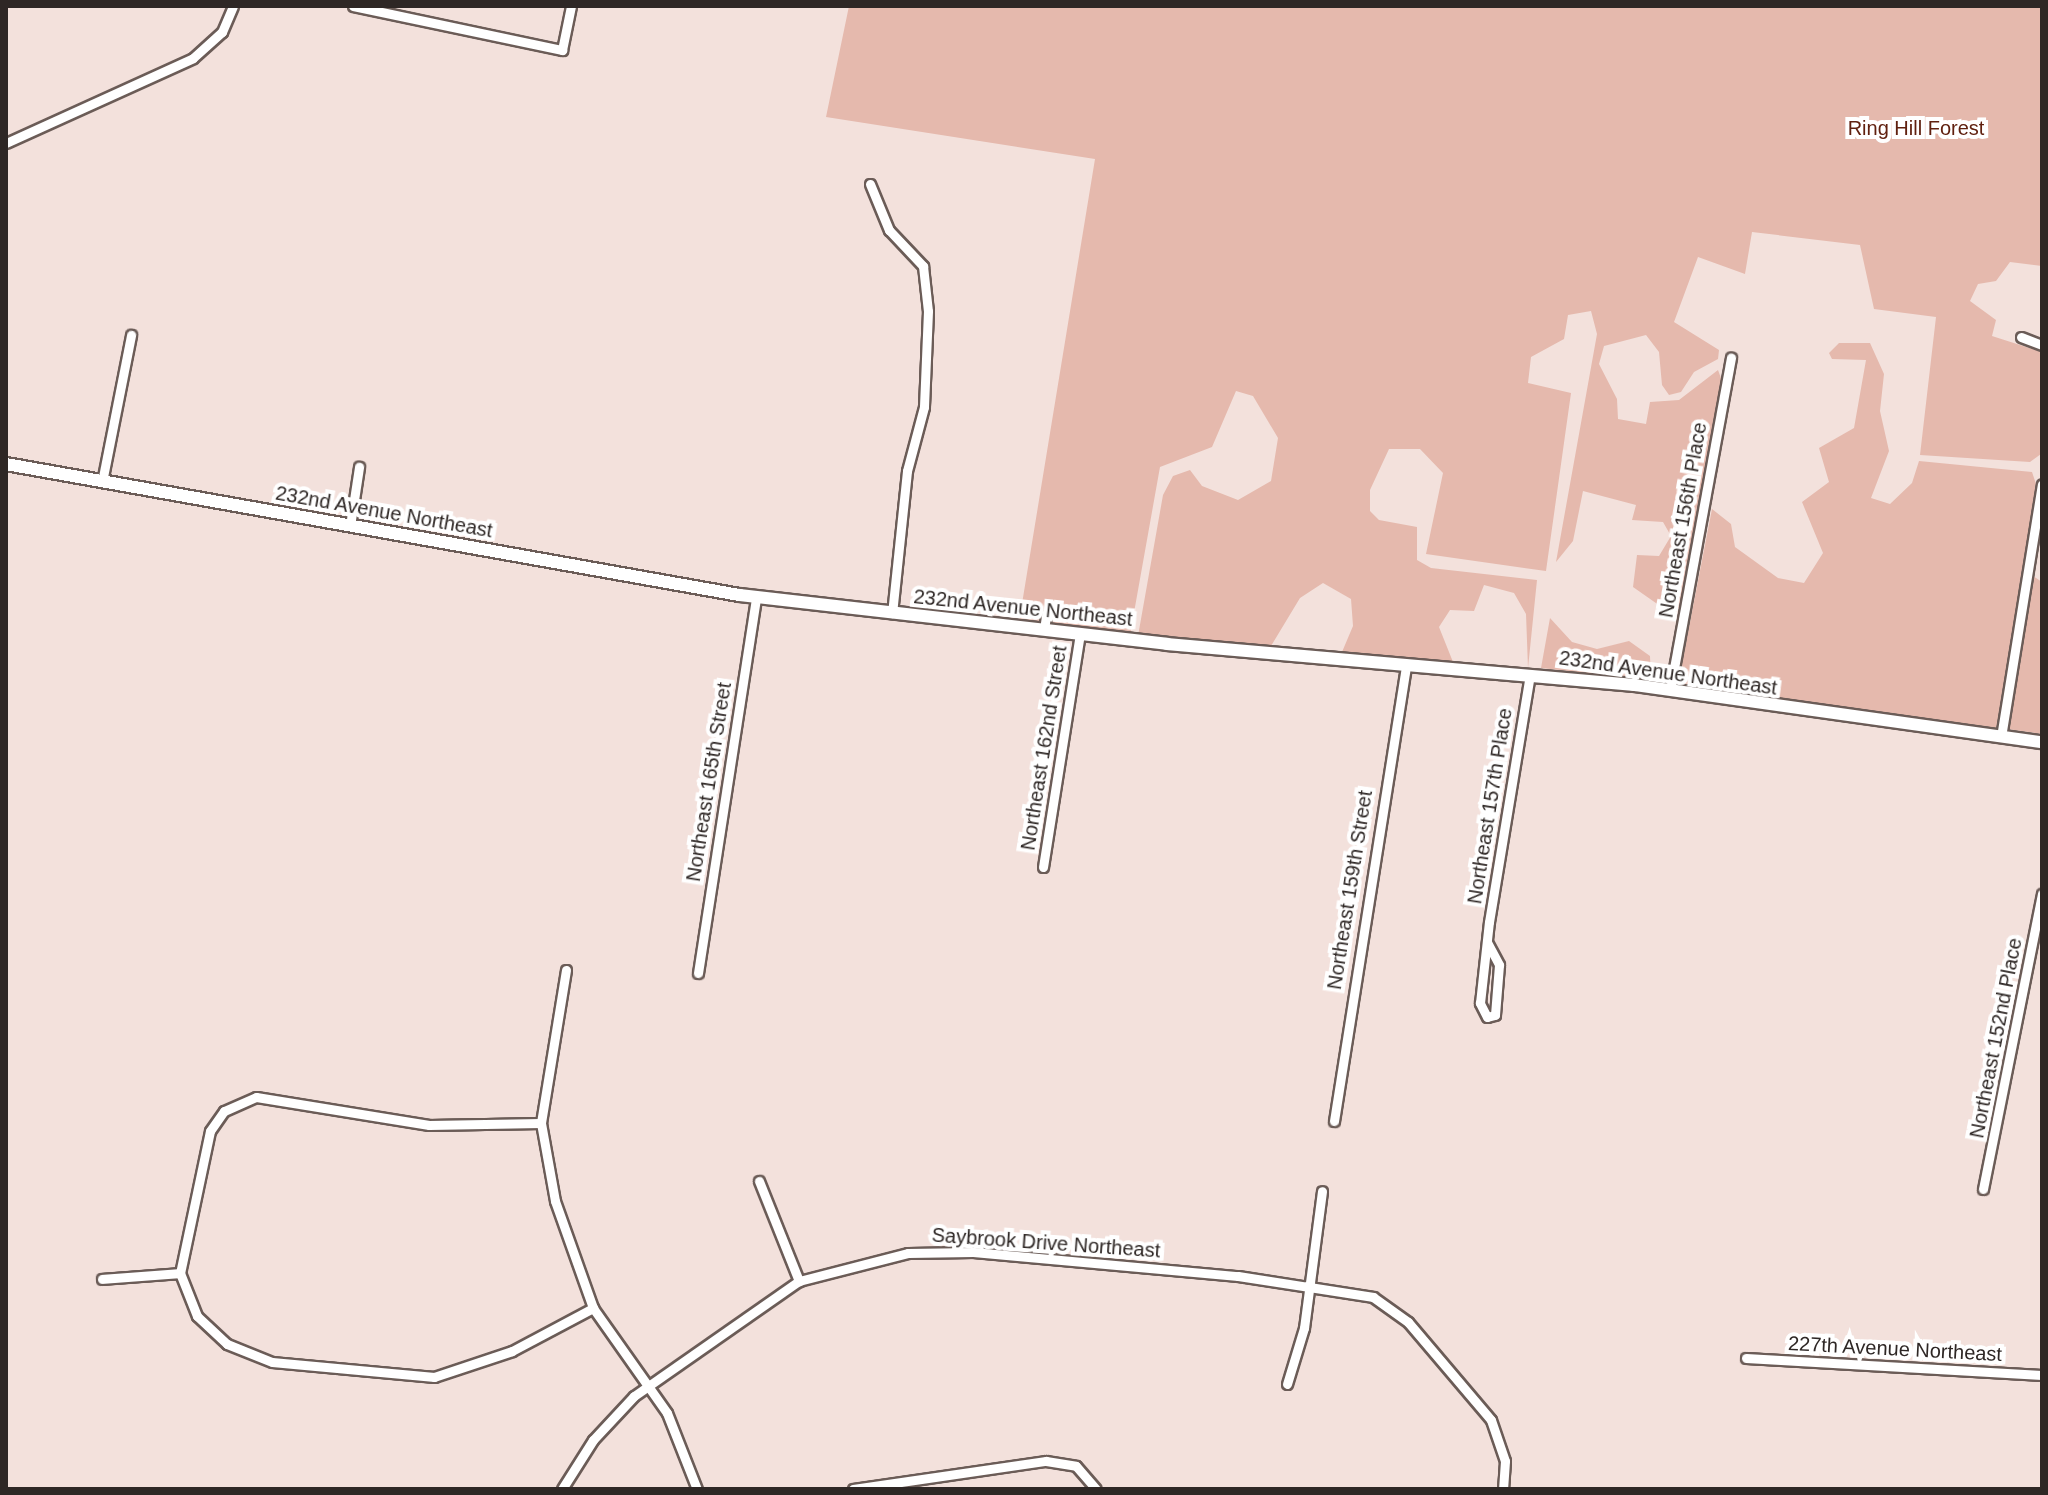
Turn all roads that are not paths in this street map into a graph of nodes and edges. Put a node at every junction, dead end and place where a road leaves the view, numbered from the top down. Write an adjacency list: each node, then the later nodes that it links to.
1 (233, 6): 4 (street)
2 (353, 6): 3 (street)
3 (571, 6)
4 (6, 143)
5 (870, 184): 16 (street)
6 (131, 335): 12 (street)
7 (2021, 337): 8 (street)
8 (2042, 345)
9 (1731, 358): 22 (street, Northeast 156th Place)
10 (6, 464): 12 (street, 232nd Avenue Northeast)
11 (359, 467): 14 (street)
12 (102, 482): 14 (street, 232nd Avenue Northeast)
13 (2042, 484): 23 (street)
14 (350, 526): 15 (street, 232nd Avenue Northeast)
15 (756, 597): 16 (street, 232nd Avenue Northeast); 29 (street, Northeast 165th Street)
16 (892, 613): 18 (street, 232nd Avenue Northeast)
17 (1046, 616): 18 (street)
18 (1044, 630): 19 (street, 232nd Avenue Northeast)
19 (1080, 634): 20 (street, 232nd Avenue Northeast); 25 (street, Northeast 162nd Street)
20 (1406, 667): 21 (street, 232nd Avenue Northeast); 30 (street, Northeast 159th Street)
21 (1530, 675): 22 (street, 232nd Avenue Northeast); 27 (street, Northeast 157th Place)
22 (1670, 690): 23 (street, 232nd Avenue Northeast)
23 (2001, 737): 24 (street, 232nd Avenue Northeast)
24 (2042, 742)
25 (1043, 867)
26 (2042, 894): 33 (street, Northeast 152nd Place)
27 (1487, 942): 27 (street, Northeast 157th Place)
28 (566, 970): 31 (street)
29 (698, 973)
30 (1334, 1121)
31 (541, 1123): 35 (street); 39 (street)
32 (759, 1181): 37 (street)
33 (1983, 1189)
34 (1322, 1191): 38 (street)
35 (180, 1273): 36 (street); 39 (street)
36 (102, 1279)
37 (799, 1281): 38 (street, Saybrook Drive Northeast); 43 (street, Saybrook Drive Northeast)
38 (1310, 1284): 42 (street); 48 (street, Saybrook Drive Northeast)
39 (593, 1308): 43 (street)
40 (1746, 1358): 41 (street, 227th Avenue Northeast)
41 (2042, 1375)
42 (1287, 1384)
43 (646, 1387): 44 (street, Saybrook Drive Northeast); 45 (street)
44 (562, 1489)
45 (697, 1489)
46 (853, 1489): 47 (street)
47 (1096, 1489)
48 (1503, 1489)

